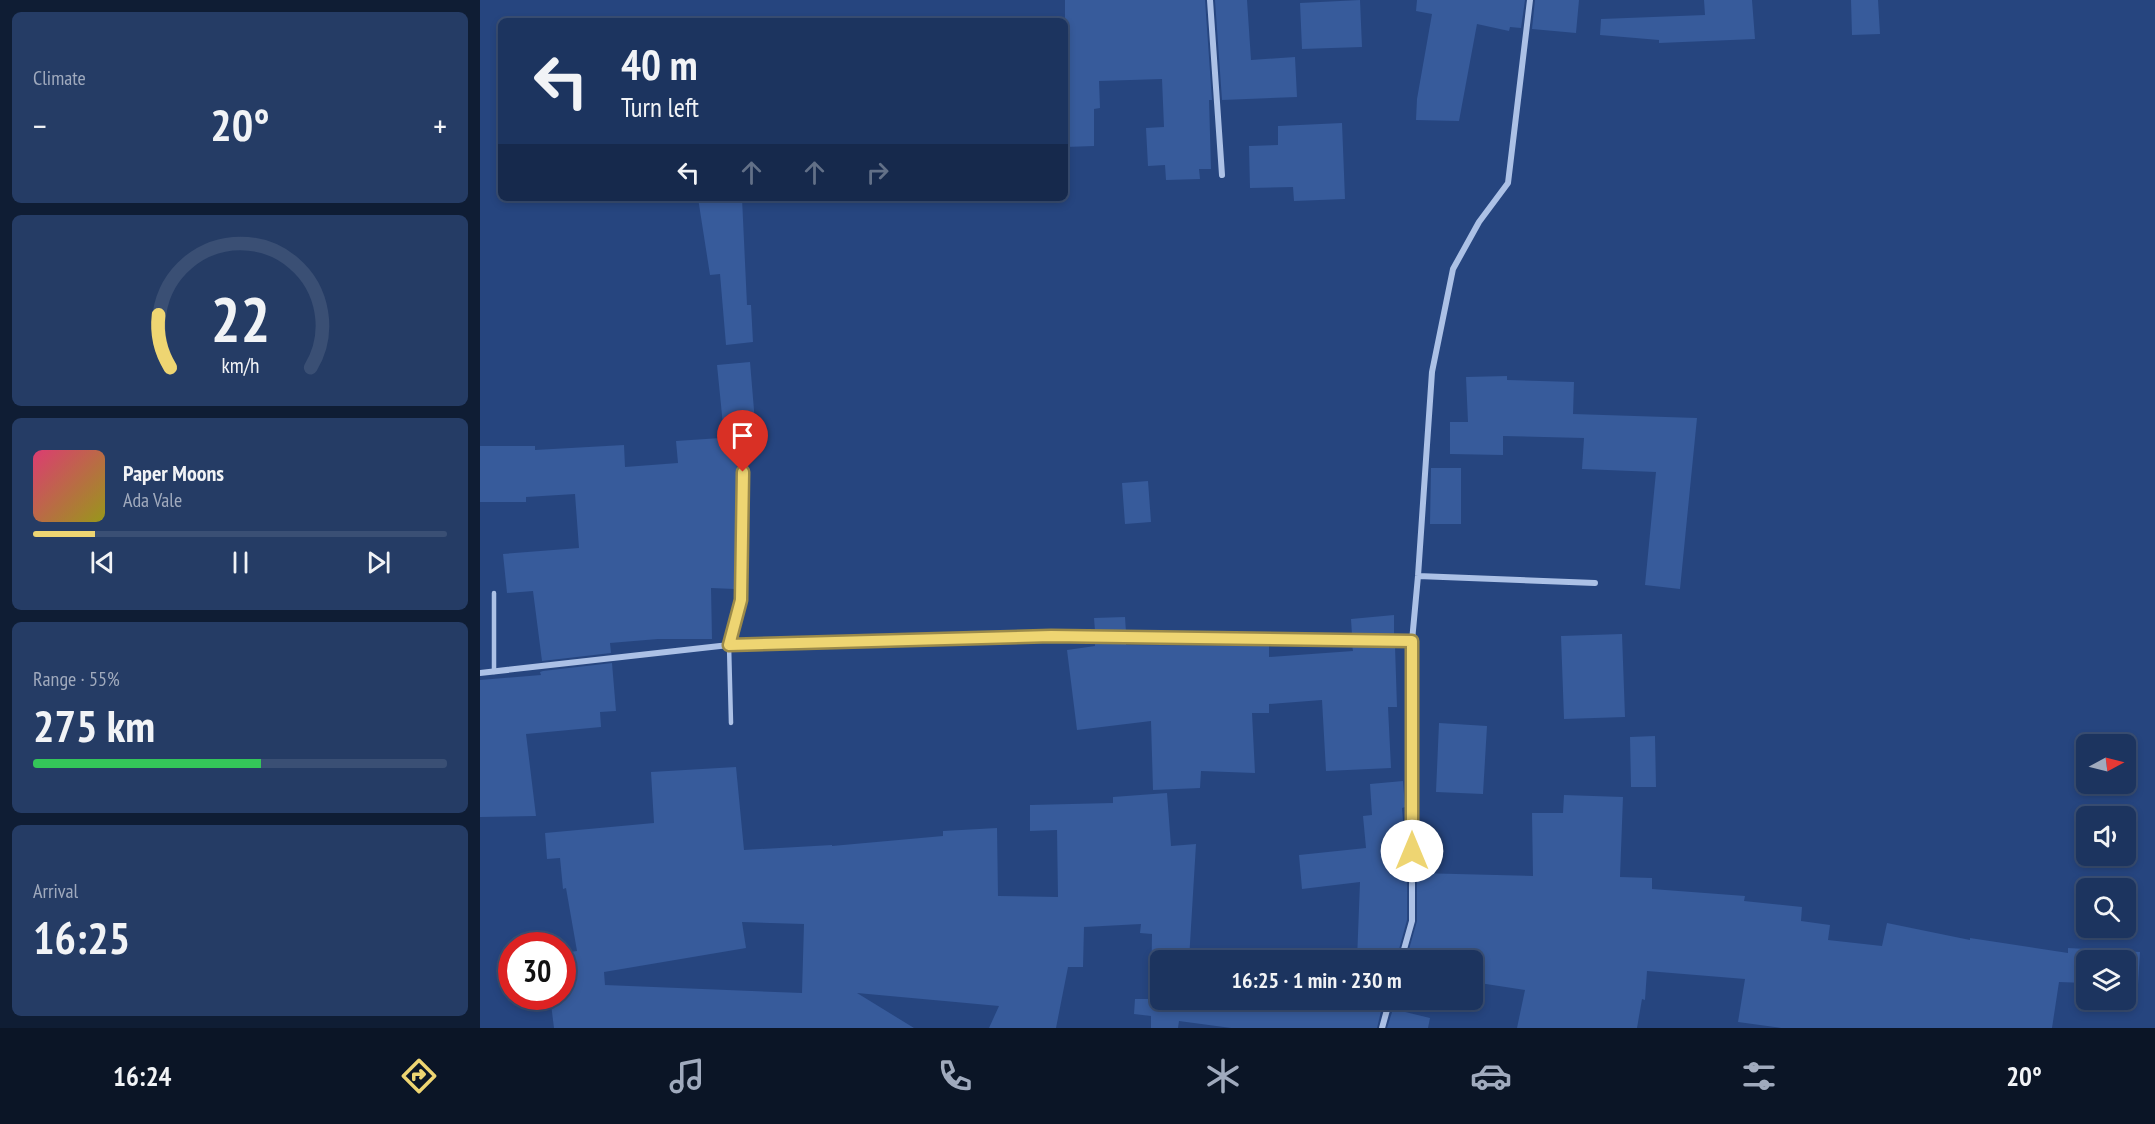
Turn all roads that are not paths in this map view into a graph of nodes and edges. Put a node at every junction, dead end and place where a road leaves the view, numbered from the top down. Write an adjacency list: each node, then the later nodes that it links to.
1 (1210, 0): 3 (street)
2 (1530, 0): 5 (street)
3 (1222, 175)
4 (744, 451): 9 (lane)
5 (1418, 576): 6 (street); 8 (street)
6 (1595, 583)
7 (494, 593): 10 (lane)
8 (1412, 641): 9 (street); 13 (street)
9 (729, 645): 10 (street); 12 (lane)
10 (494, 672): 11 (street)
11 (480, 673)
12 (731, 723)
13 (1404, 950)
14 (1387, 1010): 15 (street)
15 (1382, 1028)

